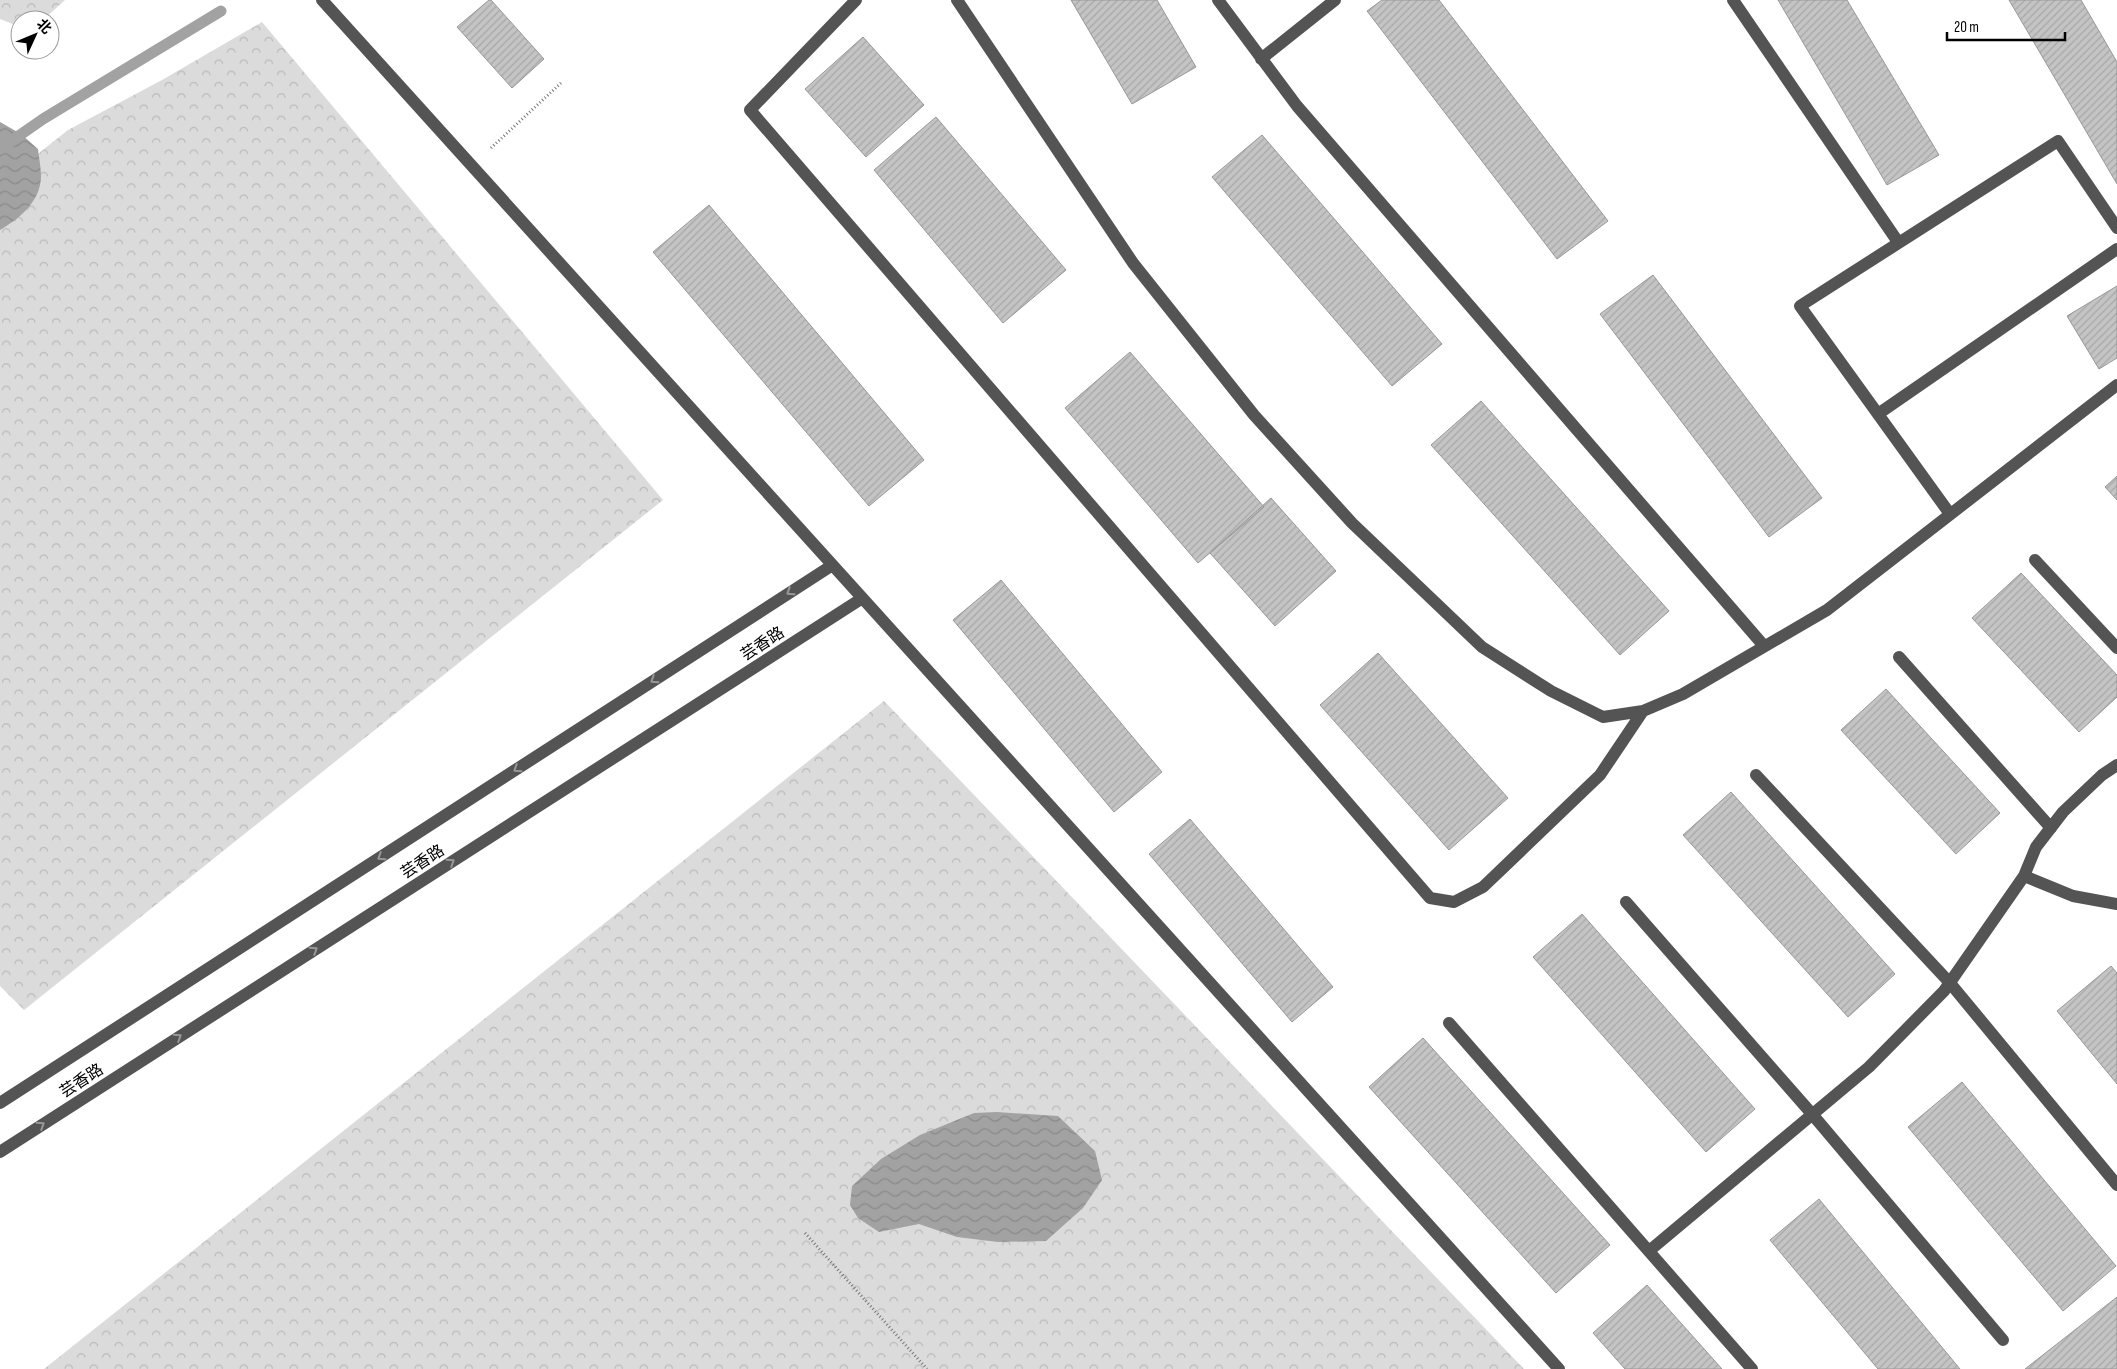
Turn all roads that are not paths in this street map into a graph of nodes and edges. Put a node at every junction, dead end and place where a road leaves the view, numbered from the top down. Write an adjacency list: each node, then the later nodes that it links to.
1 (322, 0): 15 (street)
2 (856, 0): 20 (street)
3 (957, 0): 20 (street)
4 (1218, 0): 7 (street)
5 (1335, 0): 7 (street)
6 (1733, 0): 9 (street)
7 (1261, 59): 17 (street)
8 (2117, 228): 9 (street)
9 (1898, 242): 12 (street)
10 (2117, 249): 12 (street)
11 (2117, 385): 13 (street)
12 (1878, 414): 13 (street)
13 (1950, 514): 17 (street)
14 (2035, 560): 18 (street)
15 (831, 566): 16 (street); 29 (street, 芸香路, one-way to 29)
16 (861, 599): 31 (street, 芸香路, one-way to 16); 35 (street)
17 (1764, 646): 20 (street)
18 (2117, 648)
19 (1899, 657): 23 (street)
20 (1643, 711)
21 (2117, 765): 23 (street)
22 (1756, 775): 27 (street)
23 (2051, 828): 24 (street)
24 (2024, 876): 26 (street); 27 (street)
25 (1626, 902): 30 (street)
26 (2117, 904)
27 (1950, 983): 30 (street); 32 (street)
28 (1449, 1023): 33 (street)
29 (0, 1102)
30 (1812, 1114): 33 (street); 34 (street)
31 (0, 1152)
32 (2117, 1186)
33 (1649, 1251): 36 (street)
34 (2003, 1340)
35 (1559, 1369)
36 (1752, 1369)

